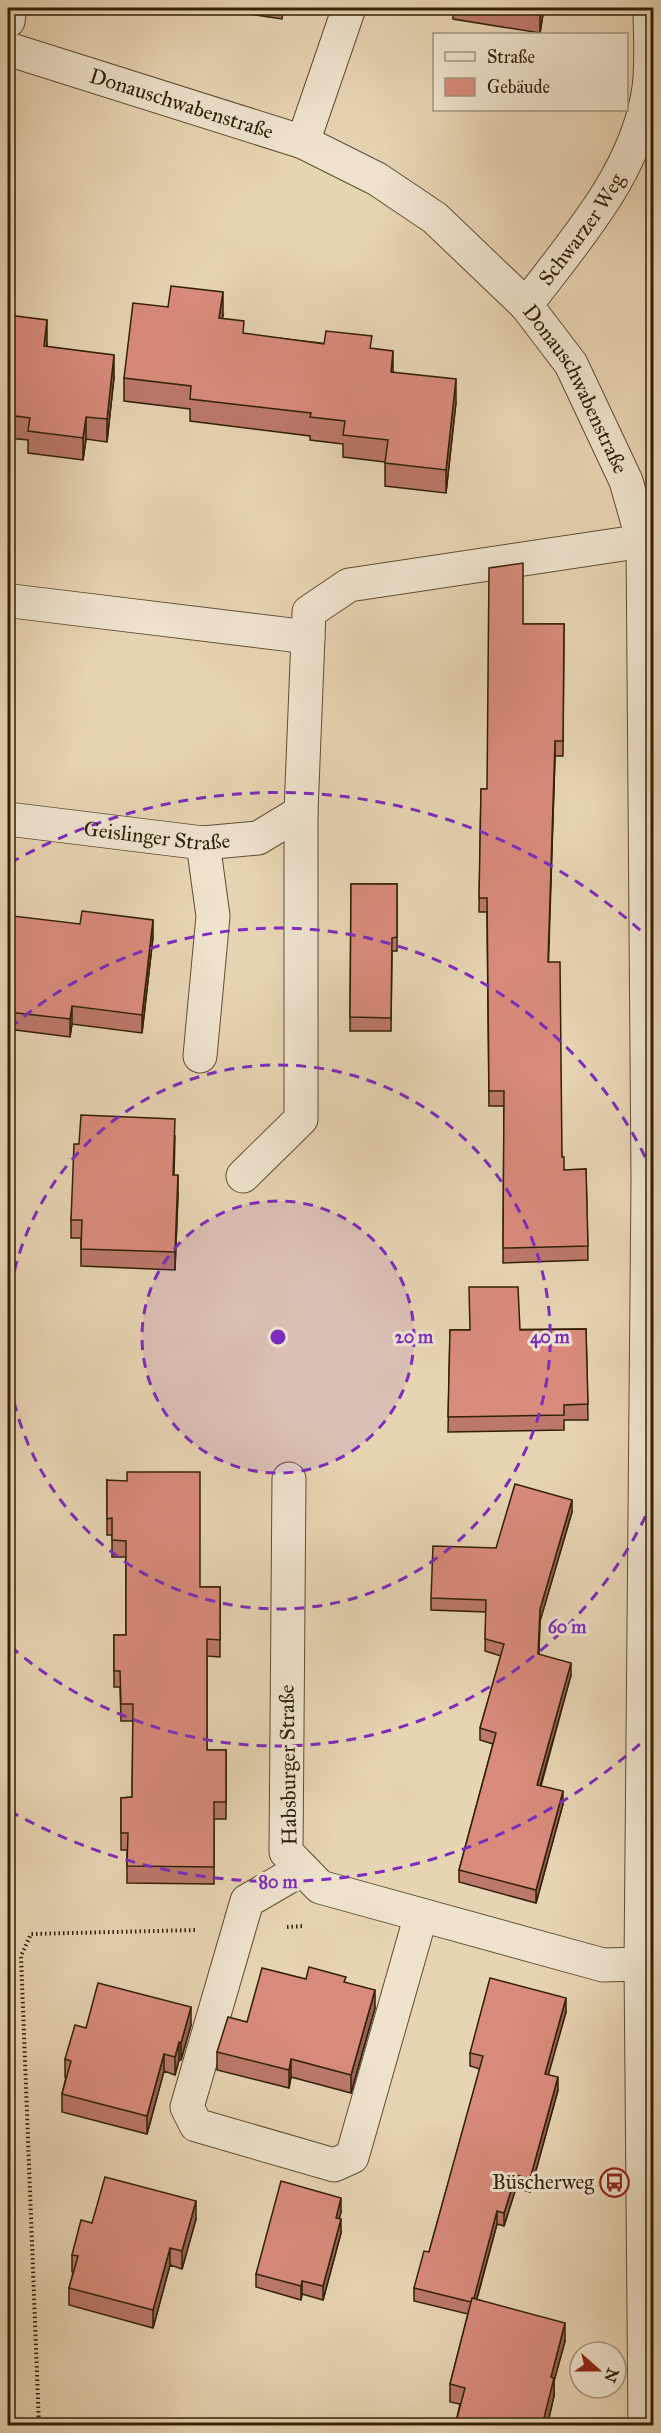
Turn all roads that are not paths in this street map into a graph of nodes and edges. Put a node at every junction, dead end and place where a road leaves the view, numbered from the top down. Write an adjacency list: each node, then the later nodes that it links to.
1 (10, 8): 4 (street)
2 (349, 8): 6 (street)
3 (650, 8): 7 (street, Schwarzer Weg)
4 (8, 21)
5 (8, 49): 6 (street, Donauschwabenstraße)
6 (303, 142): 7 (street, Donauschwabenstraße)
7 (526, 305): 8 (street, Donauschwabenstraße)
8 (643, 541): 10 (street); 11 (street, Donauschwabenstraße)
9 (12, 601): 10 (street)
10 (308, 637): 12 (street)
11 (649, 772): 17 (street, Donauschwabenstraße)
12 (301, 812): 14 (street, Geislinger Straße); 16 (street)
13 (8, 819): 14 (street, Geislinger Straße)
14 (203, 843): 15 (street)
15 (200, 1056)
16 (243, 1176)
17 (651, 1180): 21 (street, Donauschwabenstraße)
18 (289, 1479): 19 (street, Habsburger Straße)
19 (311, 1878): 20 (street); 20 (street)
20 (421, 1915): 21 (street)
21 (641, 1964): 22 (street, Donauschwabenstraße)
22 (645, 2426)

